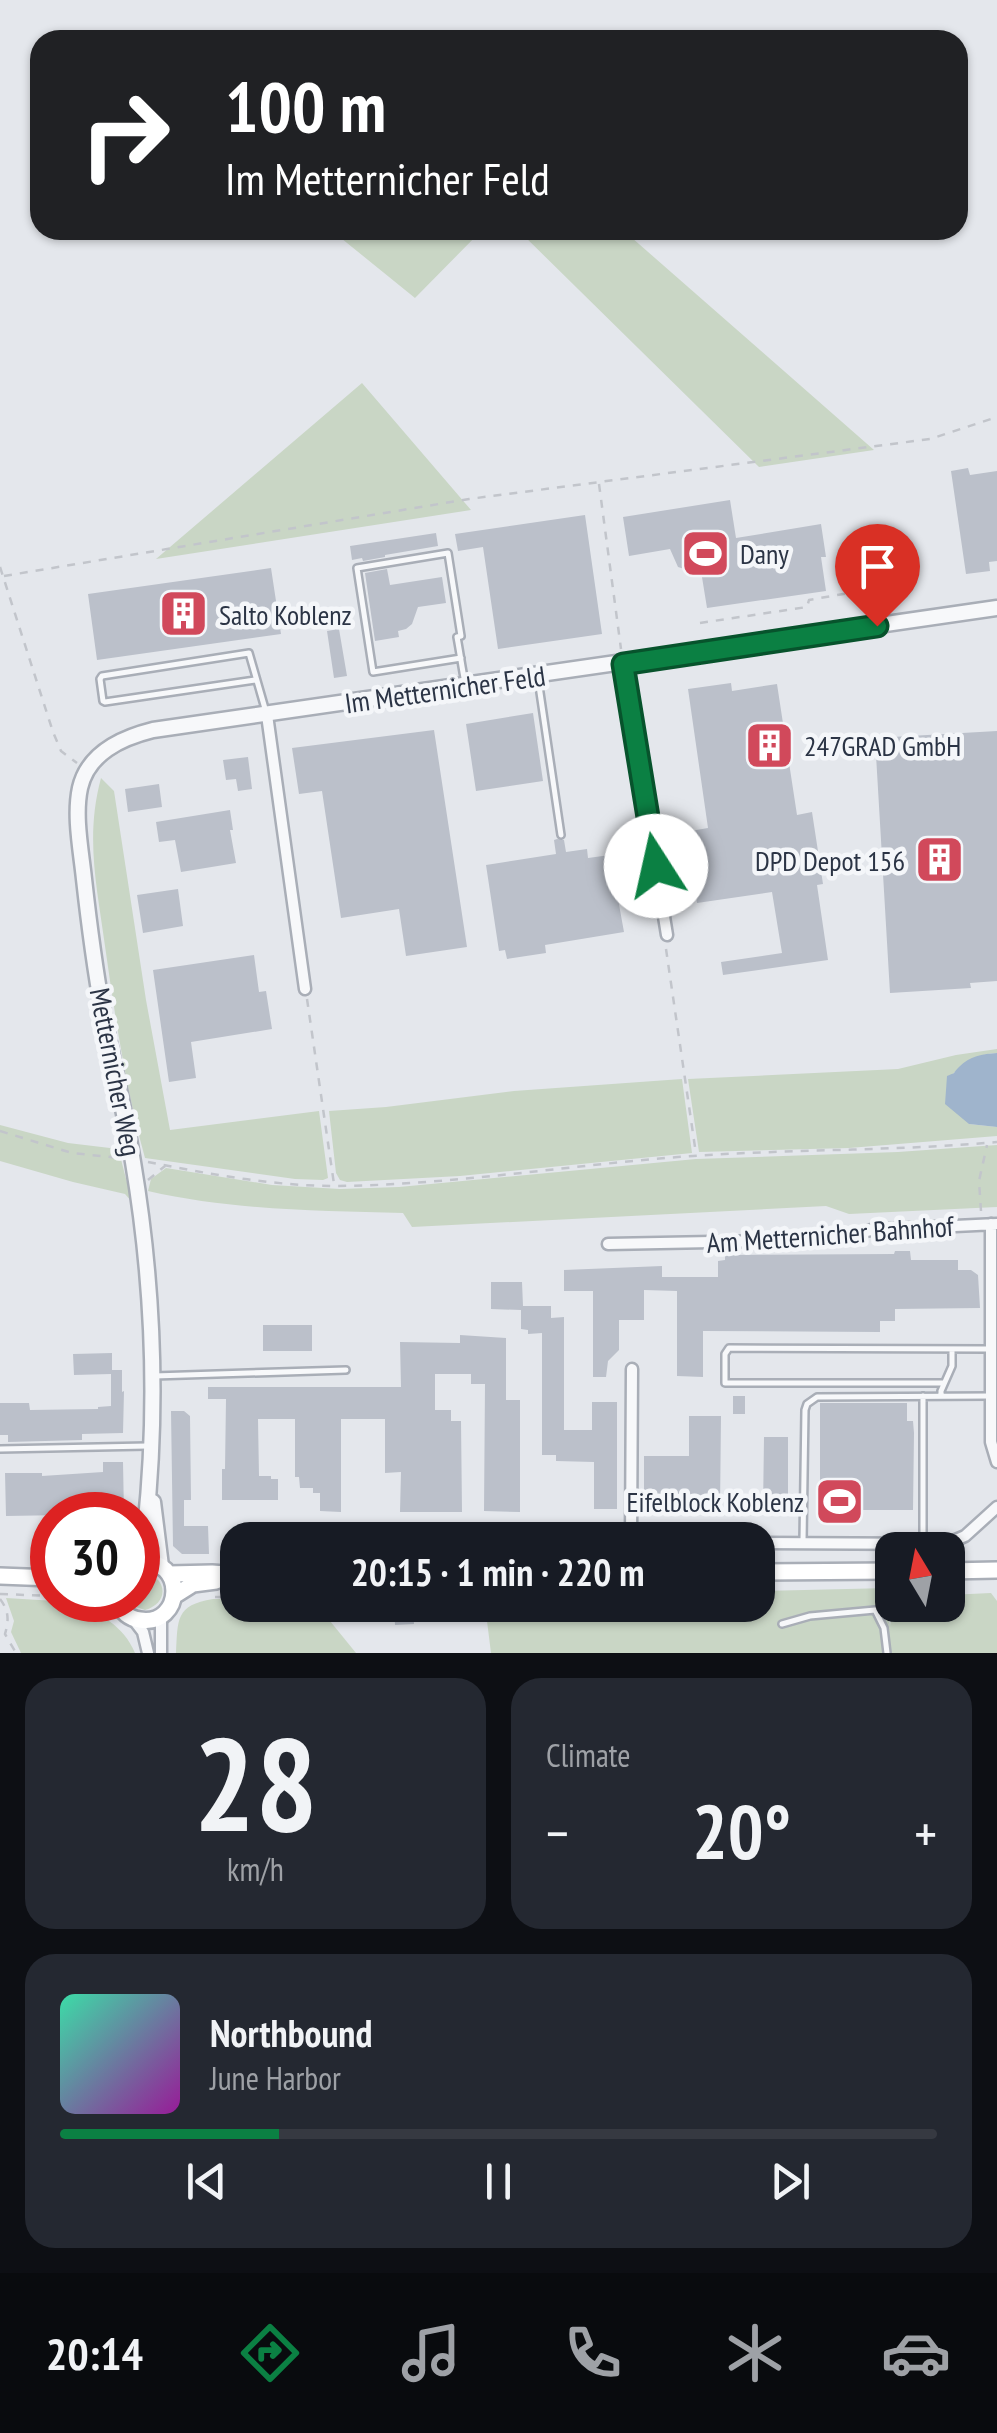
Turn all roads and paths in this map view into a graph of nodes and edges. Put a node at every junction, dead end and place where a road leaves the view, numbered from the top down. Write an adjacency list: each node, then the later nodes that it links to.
1 (997, 417): 2 (path)
2 (599, 482): 4 (path); 11 (path)
3 (0, 567): 4 (path)
4 (4, 576): 16 (path)
5 (872, 589): 7 (path)
6 (804, 594): 7 (path)
7 (809, 600): 9 (path)
8 (997, 608): 11 (street, Im Metternicher Feld)
9 (700, 623)
10 (461, 658): 10 (lane); 14 (lane)
11 (623, 664): 12 (street, Im Metternicher Feld); 18 (street)
12 (537, 676): 14 (street, Im Metternicher Feld); 17 (lane)
13 (255, 680): 13 (lane); 15 (lane)
14 (465, 686): 15 (street, Im Metternicher Feld)
15 (267, 715): 16 (street, Im Metternicher Feld); 19 (street)
16 (87, 770): 24 (street, Metternicher Weg)
17 (561, 834)
18 (668, 934): 23 (path)
19 (305, 989): 27 (path)
20 (0, 1131): 24 (path)
21 (997, 1142): 22 (path)
22 (987, 1143): 23 (path); 28 (path)
23 (696, 1156): 27 (path)
24 (132, 1159): 25 (path); 26 (street, Metternicher Weg)
25 (166, 1166): 26 (path); 27 (path)
26 (136, 1182): 34 (street, Metternicher Weg)
27 (334, 1186)
28 (994, 1224): 29 (street, Am Metternicher Bahnhof); 30 (street, Am Metternicher Bahnhof)
29 (608, 1244)
30 (992, 1349): 31 (lane); 38 (street, Am Metternicher Bahnhof)
31 (952, 1350): 35 (lane); 35 (lane)
32 (632, 1369): 45 (street)
33 (346, 1370): 34 (lane)
34 (151, 1376): 39 (street, Metternicher Weg)
35 (944, 1384): 37 (lane)
36 (923, 1396): 37 (lane); 46 (lane); 49 (lane)
37 (941, 1396): 38 (lane)
38 (992, 1396): 41 (street, Am Metternicher Bahnhof)
39 (152, 1446): 40 (lane); 42 (street, Metternicher Weg)
40 (0, 1449)
41 (997, 1462)
42 (150, 1486): 43 (street, Metternicher Weg); 52 (street, Metternicher Weg)
43 (149, 1492)
44 (997, 1507): 47 (street)
45 (631, 1522)
46 (923, 1532)
47 (965, 1536)
48 (775, 1543): 49 (street)
49 (803, 1544): 50 (street)
50 (875, 1545)
51 (160, 1568): 52 (main road)
52 (165, 1570): 57 (main road); 63 (main road)
53 (965, 1570): 54 (main road)
54 (997, 1570)
55 (875, 1571): 56 (main road)
56 (775, 1572)
57 (220, 1573)
58 (0, 1576): 59 (main road)
59 (30, 1578)
60 (220, 1579): 63 (main road)
61 (0, 1596): 62 (path); 71 (path)
62 (30, 1596)
63 (174, 1596): 66 (main road)
64 (208, 1597): 65 (path)
65 (220, 1597)
66 (161, 1616): 73 (street)
67 (135, 1622): 72 (street)
68 (890, 1622): 70 (path)
69 (782, 1624): 70 (lane)
70 (884, 1628): 74 (lane)
71 (16, 1653)
72 (148, 1653)
73 (161, 1653)
74 (887, 1653)

